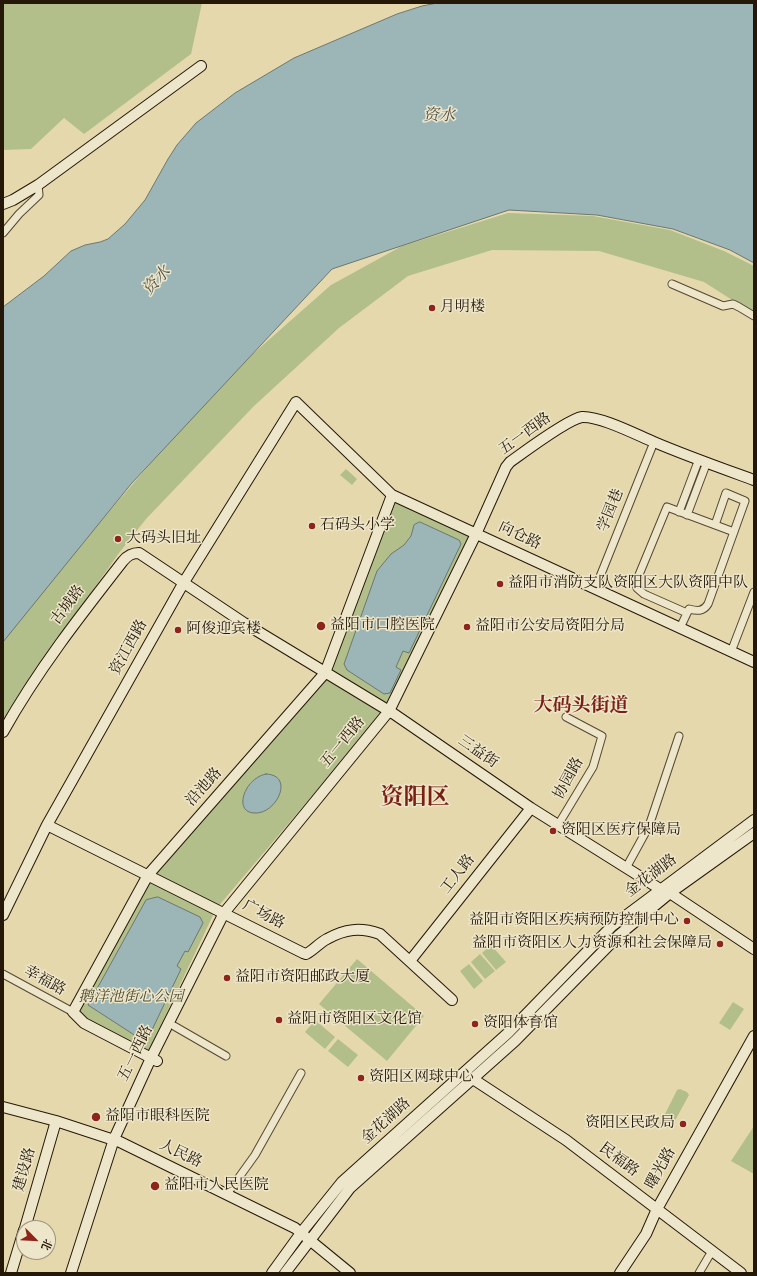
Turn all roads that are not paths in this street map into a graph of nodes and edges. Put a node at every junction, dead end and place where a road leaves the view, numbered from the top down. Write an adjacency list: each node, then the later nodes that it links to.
1 (201, 66): 2 (street)
2 (38, 185): 3 (street); 4 (street)
3 (3, 204)
4 (3, 233)
5 (672, 284): 6 (street)
6 (754, 316)
7 (296, 402): 11 (street, 向仓路); 17 (street, 资江西路)
8 (654, 442): 9 (street, 五一西路); 16 (street, 五一西路); 18 (street, 学园巷)
9 (703, 461): 10 (street, 五一西路); 12 (street); 13 (street)
10 (754, 480)
11 (392, 495): 16 (street, 向仓路); 24 (street, 沿池路)
12 (679, 512): 13 (street); 20 (street)
13 (687, 515): 14 (street)
14 (715, 525): 15 (street); 15 (street)
15 (734, 532): 20 (street)
16 (478, 535): 18 (street, 向仓路); 25 (street, 五一西路)
17 (184, 582): 24 (street, 三益街); 27 (street, 古城路); 31 (street, 资江西路)
18 (595, 589): 21 (street, 向仓路)
19 (754, 592): 22 (street)
20 (687, 613): 21 (street)
21 (680, 628): 22 (street, 向仓路)
22 (731, 652): 23 (street, 向仓路)
23 (754, 662)
24 (325, 673): 25 (street, 三益街); 35 (street, 沿池路)
25 (391, 712): 29 (street, 三益街); 39 (street, 五一西路)
26 (566, 717): 32 (street, 协园路)
27 (3, 732)
28 (679, 736): 34 (street)
29 (531, 808): 32 (street, 三益街); 41 (street, 工人路)
30 (754, 820): 36 (street, 金花湖路)
31 (47, 825): 35 (street, 广场路); 38 (street, 资江西路)
32 (558, 825): 34 (street, 三益街)
33 (754, 833): 37 (street)
34 (626, 868): 36 (street, 三益街)
35 (148, 875): 39 (street, 广场路); 44 (street, 沿池路)
36 (660, 889): 37 (street, 三益街); 57 (street, 金花湖路)
37 (670, 893): 40 (street, 三益街); 50 (street)
38 (3, 915)
39 (227, 915): 41 (street, 广场路); 45 (street); 48 (street, 五一西路)
40 (754, 949)
41 (410, 961): 43 (street, 广场路)
42 (3, 974): 44 (street, 幸福路)
43 (452, 1000)
44 (73, 1012): 48 (street)
45 (174, 1026): 47 (street); 48 (street)
46 (754, 1036): 55 (street, 曙光路)
47 (226, 1056)
48 (154, 1059): 53 (street)
49 (301, 1073): 54 (street)
50 (473, 1079): 55 (street, 民福路); 58 (street)
51 (3, 1107): 52 (street, 人民路)
52 (56, 1121): 53 (street, 人民路); 56 (street, 建设路)
53 (117, 1140): 54 (street, 人民路); 62 (street); 63 (street)
54 (227, 1194): 57 (street, 人民路)
55 (657, 1209): 59 (street, 民福路); 67 (street, 曙光路)
56 (27, 1220)
57 (301, 1232): 58 (street, 人民路); 64 (street, 金花湖路)
58 (309, 1240): 65 (street); 66 (street, 人民路)
59 (712, 1251): 68 (street); 69 (street, 民福路)
60 (16, 1256): 61 (street, 建设路)
61 (11, 1273)
62 (71, 1273)
63 (77, 1273)
64 (272, 1273)
65 (285, 1273)
66 (350, 1273)
67 (620, 1273)
68 (699, 1273)
69 (741, 1273)

